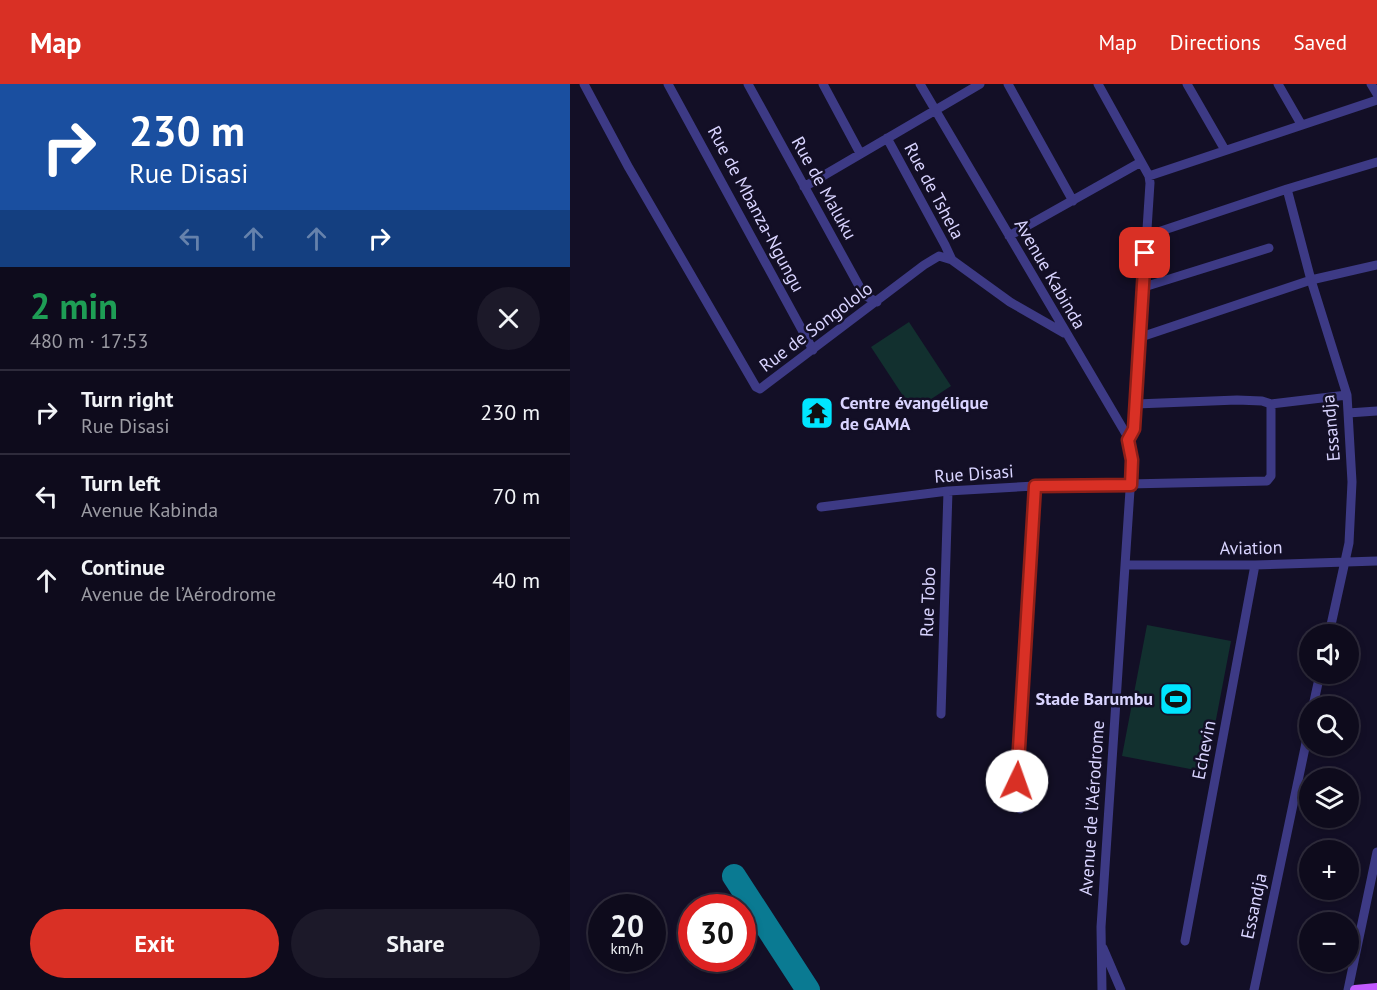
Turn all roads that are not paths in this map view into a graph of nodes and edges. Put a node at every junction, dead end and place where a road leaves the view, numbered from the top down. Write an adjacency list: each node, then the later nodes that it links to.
1 (584, 84): 35 (street, Rue de Songololo)
2 (668, 84): 35 (street, Rue de Mbanza-Ngungu)
3 (748, 84): 22 (street, Rue de Maluku)
4 (823, 84): 18 (street)
5 (920, 84): 14 (street, Avenue Kabinda)
6 (980, 84): 14 (street)
7 (1008, 84): 24 (street)
8 (1098, 84): 19 (street)
9 (1187, 84): 17 (street)
10 (1278, 84): 15 (street)
11 (1371, 84): 12 (street)
12 (1377, 94)
13 (1377, 100): 15 (street)
14 (934, 110): 16 (street); 25 (street, Avenue Kabinda)
15 (1301, 124): 17 (street)
16 (887, 138): 18 (street); 28 (street, Rue de Tshela)
17 (1225, 150): 21 (street)
18 (860, 153): 22 (street)
19 (1141, 162): 21 (street); 24 (street)
20 (1377, 162): 23 (street)
21 (1149, 176): 26 (street)
22 (804, 187): 32 (street, Rue de Maluku)
23 (1287, 189): 26 (street); 30 (street, Essandja)
24 (1073, 201): 25 (street)
25 (1009, 236): 33 (street, Avenue Kabinda)
26 (1146, 236): 31 (street)
27 (1269, 248): 31 (street)
28 (951, 260): 32 (street, Rue de Songololo); 33 (street)
29 (1377, 265): 30 (street)
30 (1311, 280): 34 (street); 36 (street, Essandja)
31 (1144, 287): 34 (street)
32 (877, 302): 35 (street, Rue de Songololo)
33 (1066, 334): 41 (street, Avenue Kabinda)
34 (1140, 337): 37 (street)
35 (813, 350)
36 (1347, 395): 38 (street); 40 (street, Essandja)
37 (1136, 404): 38 (street); 41 (street)
38 (1271, 404): 42 (street, Rue Disasi)
39 (1377, 411): 40 (street)
40 (1348, 413): 46 (street, Essandja)
41 (1128, 440): 42 (street, Avenue Kabinda)
42 (1131, 485): 43 (street, Rue Disasi); 48 (street, Avenue de l’Aérodrome)
43 (1035, 486): 44 (street, Rue Disasi); 53 (street)
44 (948, 491): 45 (street, Rue Disasi); 51 (street, Rue Tobo)
45 (821, 507)
46 (1345, 561): 47 (street, Aviation); 49 (street, Aviation); 50 (street, Essandja)
47 (1377, 561)
48 (1125, 565): 49 (street, Aviation); 56 (street, Avenue de l’Aérodrome)
49 (1255, 565): 55 (street, Echevin)
50 (1331, 624)
51 (941, 714)
52 (1303, 756): 60 (street, Essandja)
53 (1020, 809)
54 (1377, 852): 61 (street)
55 (1185, 941)
56 (1101, 943): 58 (street, Avenue de l’Aérodrome); 59 (street)
57 (1377, 988): 62 (main road)
58 (1102, 990)
59 (1121, 990)
60 (1254, 990)
61 (1348, 990)
62 (1355, 990)

